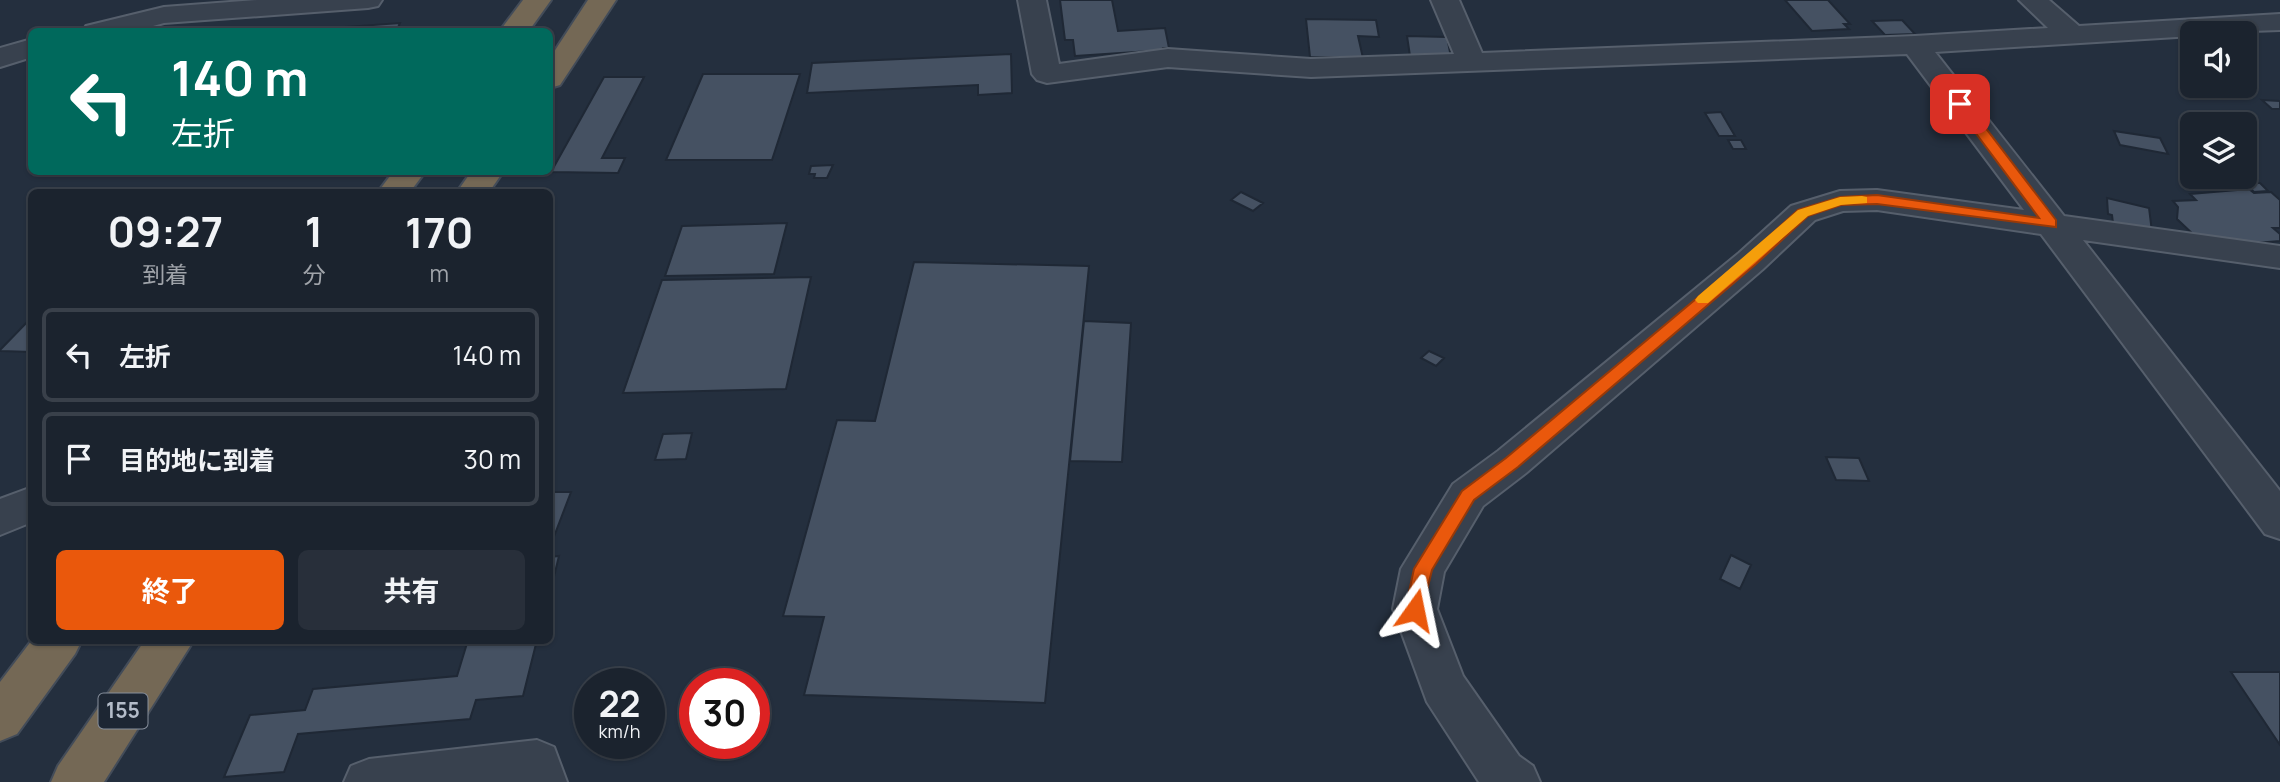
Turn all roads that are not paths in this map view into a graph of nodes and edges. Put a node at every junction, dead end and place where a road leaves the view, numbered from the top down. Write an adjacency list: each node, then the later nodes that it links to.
1 (368, 0): 8 (street)
2 (537, 0): 9 (highway)
3 (603, 0): 15 (highway)
4 (1032, 0): 14 (street)
5 (1445, 0): 14 (street)
6 (2033, 0): 10 (street)
7 (2280, 22): 10 (street)
8 (112, 28)
9 (516, 28)
10 (2072, 35): 11 (street)
11 (1915, 45): 14 (street); 16 (street)
12 (28, 48): 13 (street)
13 (0, 58)
14 (1472, 62)
15 (553, 75)
16 (2051, 223): 17 (street); 20 (street); 27 (street)
17 (2280, 257)
18 (28, 505): 19 (street)
19 (0, 518)
20 (2280, 522)
21 (56, 644): 23 (highway)
22 (168, 644): 24 (highway, 155)
23 (0, 719)
24 (76, 782)
25 (369, 782): 26 (street)
26 (542, 782)
27 (1515, 782)

